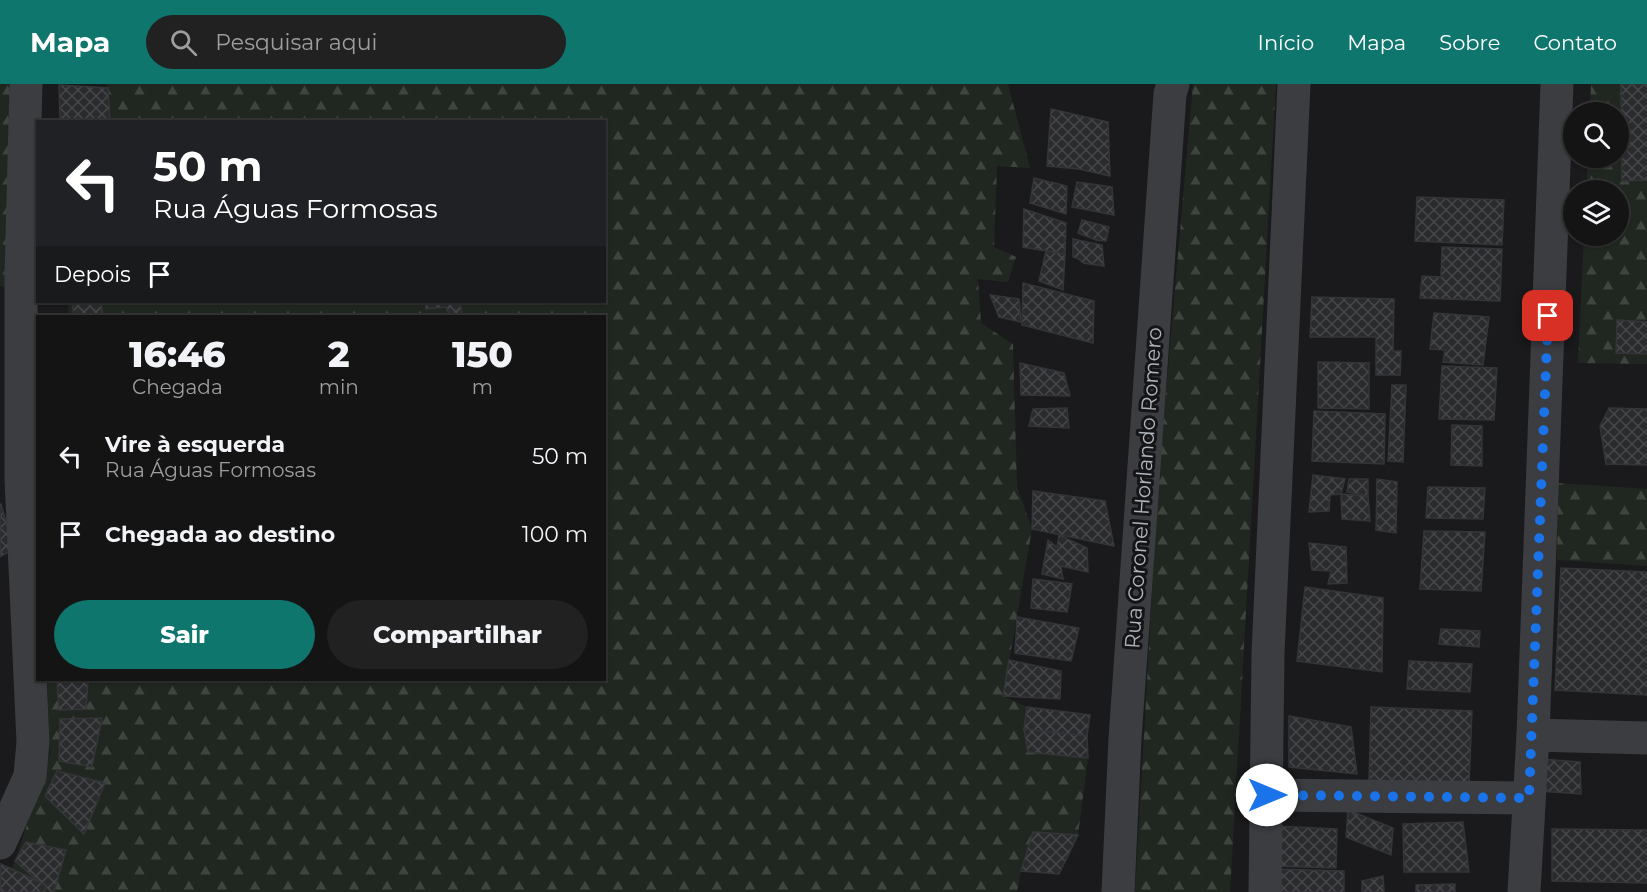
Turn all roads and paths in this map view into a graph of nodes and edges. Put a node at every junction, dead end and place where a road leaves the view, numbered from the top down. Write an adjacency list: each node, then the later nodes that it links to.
1 (26, 84): 9 (street)
2 (1173, 84): 10 (street, Rua Coronel Horlando Romero)
3 (1294, 84): 7 (street)
4 (1557, 84): 5 (street)
5 (1533, 735): 6 (street); 8 (street)
6 (1647, 738)
7 (1267, 795): 8 (street); 11 (street)
8 (1529, 798): 12 (street)
9 (0, 843)
10 (1118, 892)
11 (1265, 892)
12 (1524, 892)

